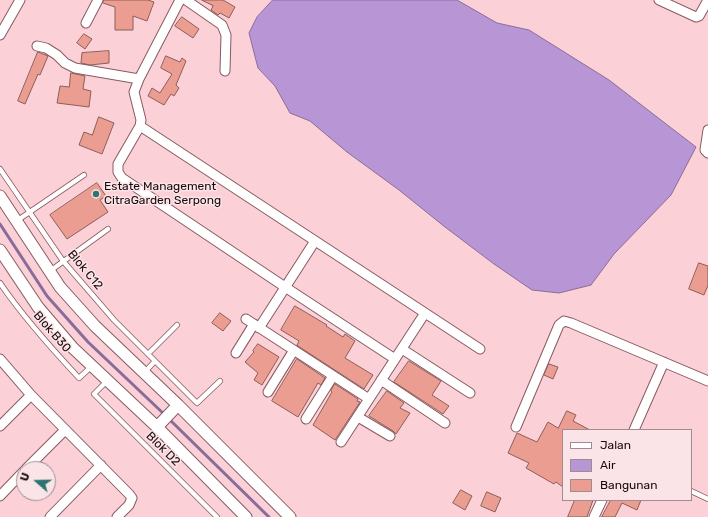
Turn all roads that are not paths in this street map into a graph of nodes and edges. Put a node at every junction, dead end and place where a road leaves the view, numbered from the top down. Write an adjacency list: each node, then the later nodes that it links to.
1 (20, 0): 8 (street)
2 (98, 0): 7 (street)
3 (180, 0): 11 (street)
4 (186, 0): 10 (street)
5 (659, 0): 6 (street)
6 (708, 0)
7 (86, 23)
8 (0, 36)
9 (37, 46): 11 (street)
10 (225, 71)
11 (139, 79): 12 (street)
12 (140, 126): 21 (street); 26 (street)
13 (708, 130): 14 (street)
14 (708, 153)
15 (0, 169): 18 (lane, Blok C12)
16 (84, 175): 18 (lane)
17 (0, 196): 19 (street)
18 (30, 212): 19 (lane); 23 (lane, Blok C12)
19 (17, 221): 24 (street)
20 (108, 228): 23 (lane)
21 (315, 241): 26 (street); 27 (street)
22 (0, 250): 39 (street)
23 (63, 261): 24 (lane); 34 (lane, Blok C12)
24 (50, 271): 40 (street)
25 (0, 283): 39 (lane, Blok B30)
26 (285, 287): 28 (street); 36 (street)
27 (425, 313): 30 (street); 31 (street)
28 (253, 324): 32 (street); 33 (street)
29 (177, 325): 34 (lane)
30 (402, 349): 36 (street); 47 (street)
31 (480, 349)
32 (294, 350): 41 (street); 46 (street)
33 (236, 353)
34 (148, 354): 37 (lane, Blok C12)
35 (0, 358): 48 (street)
36 (395, 359): 42 (street)
37 (155, 361): 40 (lane); 44 (lane, Blok C12)
38 (664, 362): 45 (street); 56 (street); 57 (street)
39 (92, 366): 43 (street)
40 (144, 373): 50 (street)
41 (333, 376): 49 (street); 52 (street)
42 (381, 380): 49 (street); 53 (street)
43 (108, 381): 55 (street); 70 (lane, Blok D2)
44 (220, 381)
45 (708, 381)
46 (268, 392)
47 (470, 393)
48 (31, 395): 54 (street); 58 (street)
49 (369, 399): 51 (street)
50 (178, 405): 55 (street); 72 (street)
51 (358, 417): 59 (street); 60 (street)
52 (306, 419)
53 (445, 423)
54 (0, 426)
55 (157, 427): 71 (street)
56 (516, 427)
57 (634, 429)
58 (65, 430): 61 (street); 62 (street)
59 (390, 436)
60 (341, 442)
61 (34, 461)
62 (101, 465): 68 (street); 69 (street)
63 (16, 480): 65 (street)
64 (692, 491): 66 (lane)
65 (0, 496)
66 (708, 499)
67 (602, 501): 73 (street)
68 (50, 517)
69 (117, 517)
70 (217, 517)
71 (246, 517)
72 (290, 517)
73 (594, 517)

